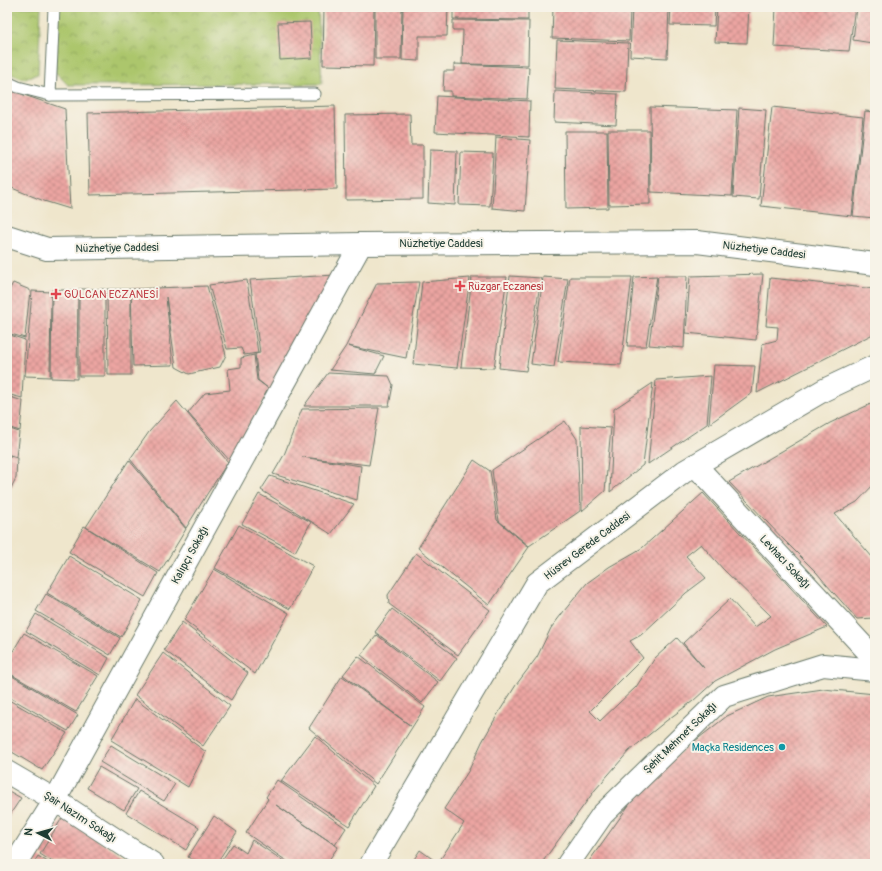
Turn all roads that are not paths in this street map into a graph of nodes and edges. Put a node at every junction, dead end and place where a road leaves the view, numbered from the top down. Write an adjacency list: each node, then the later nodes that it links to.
1 (54, 7): 4 (lane)
2 (7, 82): 4 (lane)
3 (314, 94): 4 (lane)
4 (50, 95)
5 (8, 239): 6 (street, Nüzhetiye Caddesi)
6 (361, 244): 7 (street, Nüzhetiye Caddesi); 13 (street, Kalıpçı Sokağı)
7 (875, 264)
8 (875, 366): 9 (street, Hüsrev Gerede Caddesi)
9 (695, 465): 10 (street, Levhacı Sokağı); 16 (street, Hüsrev Gerede Caddesi)
10 (875, 659)
11 (875, 670): 17 (street, Şehit Mehmet Sokağı)
12 (7, 772): 13 (street, Şair Nazım Sokağı)
13 (55, 800): 14 (street, Kalıpçı Sokağı); 15 (street, Şair Nazım Sokağı)
14 (15, 864)
15 (153, 864)
16 (371, 864)
17 (568, 864)

